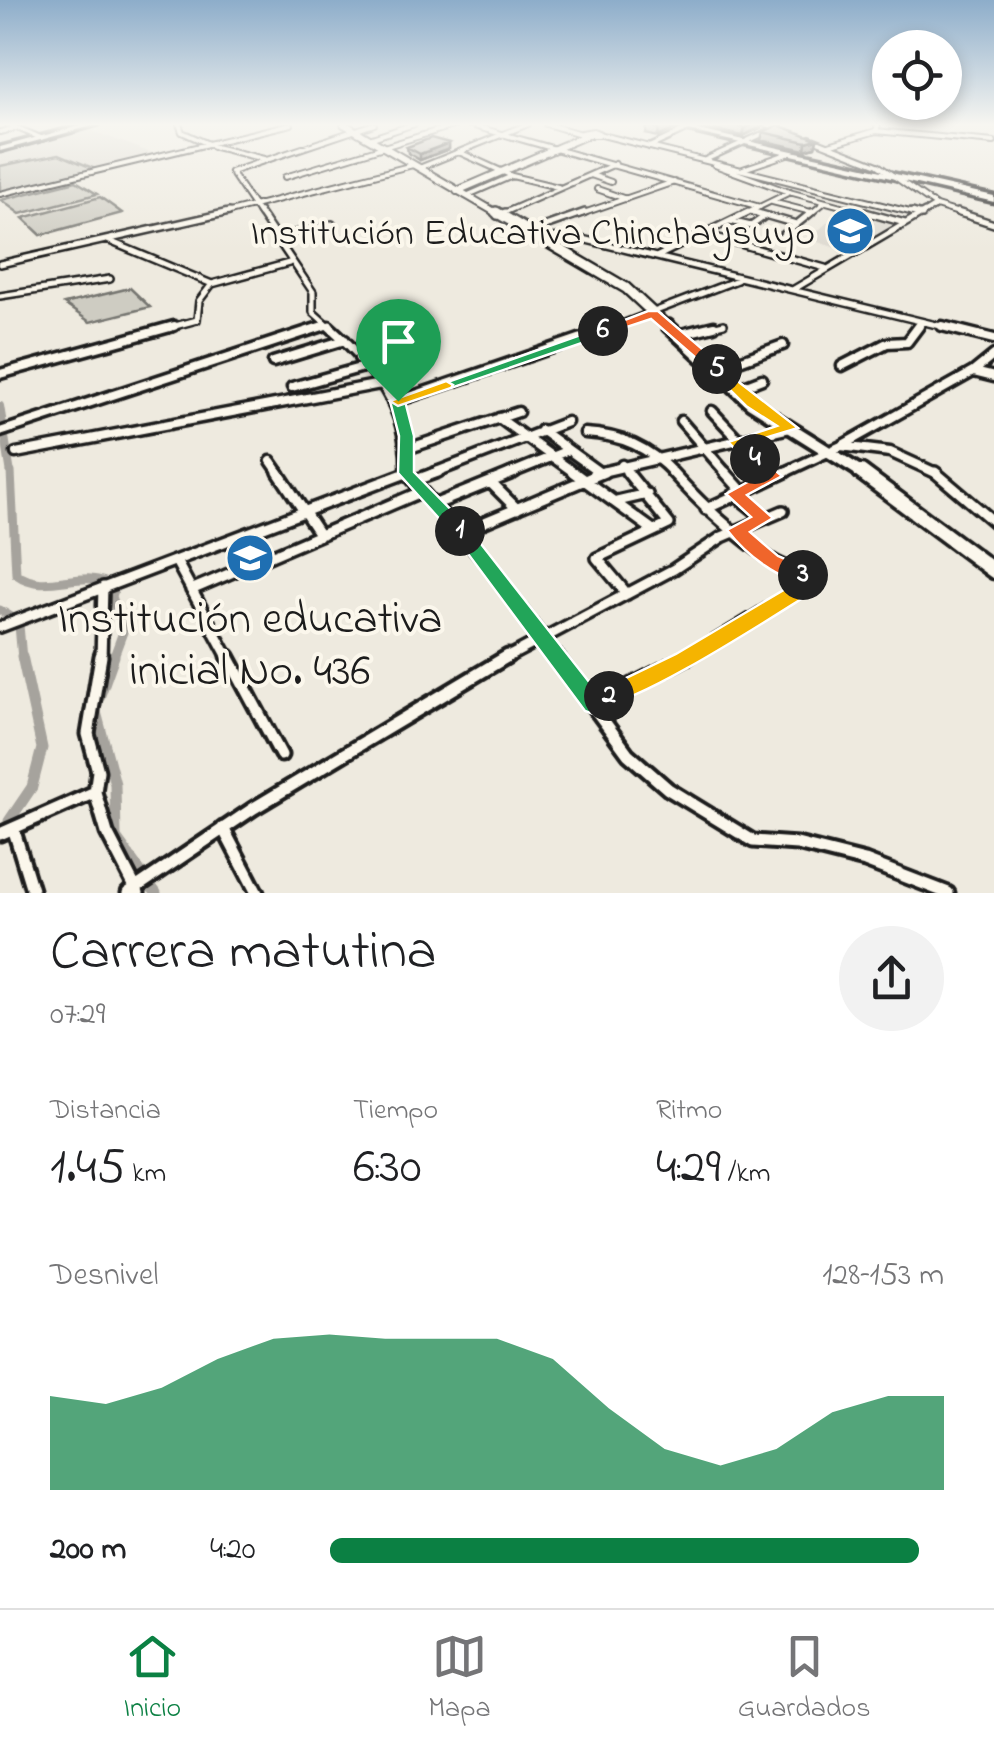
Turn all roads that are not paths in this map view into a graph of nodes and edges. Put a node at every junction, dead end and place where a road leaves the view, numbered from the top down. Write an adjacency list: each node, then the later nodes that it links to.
1 (715, 165): 26 (street)
2 (119, 166): 27 (street)
3 (250, 166): 33 (street)
4 (327, 166): 20 (street)
5 (420, 166): 15 (street)
6 (488, 166): 17 (street)
7 (516, 166): 17 (main road)
8 (612, 166): 18 (street)
9 (620, 166): 22 (street)
10 (718, 166): 23 (street)
11 (725, 166): 16 (street)
12 (752, 166): 16 (street)
13 (844, 166): 21 (highway)
14 (880, 166): 21 (street)
15 (416, 167): 25 (main road); 33 (street)
16 (742, 169): 23 (street)
17 (502, 172): 19 (street); 25 (main road)
18 (592, 175): 24 (street); 28 (street)
19 (512, 176): 24 (street); 25 (street)
20 (285, 177)
21 (893, 177): 29 (highway); 32 (street)
22 (674, 182): 28 (street); 34 (street)
23 (801, 185): 26 (street); 39 (street)
24 (561, 188): 37 (street)
25 (460, 190): 37 (main road)
26 (789, 192): 30 (street); 31 (street)
27 (0, 195)
28 (626, 199): 45 (street)
29 (994, 200)
30 (772, 202): 34 (street); 36 (street)
31 (824, 202): 36 (street); 41 (street)
32 (936, 206): 39 (street); 44 (street)
33 (255, 207): 48 (street); 50 (street)
34 (760, 207): 35 (street)
35 (751, 212): 38 (street); 40 (street)
36 (811, 212): 43 (street)
37 (497, 216): 45 (main road)
38 (766, 216): 40 (street); 43 (street)
39 (920, 216): 41 (street)
40 (730, 222): 46 (street)
41 (906, 223): 54 (street)
42 (332, 224): 48 (street)
43 (796, 224): 47 (street)
44 (994, 224)
45 (528, 232): 49 (main road)
46 (704, 234): 51 (street); 54 (street)
47 (782, 236)
48 (274, 238): 52 (street)
49 (540, 239): 51 (street); 60 (main road)
50 (107, 240): 53 (street); 57 (street)
51 (657, 256): 56 (street)
52 (290, 262): 57 (street); 62 (street)
53 (0, 264)
54 (825, 268): 58 (street)
55 (110, 279): 59 (street)
56 (737, 280): 58 (street); 60 (street)
57 (212, 284): 76 (street)
58 (792, 290): 61 (street)
59 (0, 296)
60 (653, 314): 65 (main road); 82 (street)
61 (922, 322): 67 (street); 73 (street)
62 (330, 324): 66 (street); 90 (street)
63 (724, 324): 65 (street)
64 (422, 334): 70 (street)
65 (677, 335): 74 (main road)
66 (345, 340): 70 (street); 71 (street)
67 (994, 340)
68 (784, 344): 74 (street)
69 (994, 355): 75 (street)
70 (359, 358): 72 (street)
71 (273, 362)
72 (367, 366): 79 (street); 80 (street)
73 (842, 366)
74 (717, 369): 81 (main road)
75 (973, 372): 77 (street); 94 (street)
76 (0, 374)
77 (994, 377)
78 (762, 379): 81 (street)
79 (386, 383): 82 (street); 98 (street)
80 (292, 387)
81 (736, 389): 88 (main road)
82 (398, 401): 95 (street)
83 (712, 411): 93 (street)
84 (518, 412): 85 (street)
85 (499, 418): 92 (street); 95 (street)
86 (567, 422): 89 (street)
87 (681, 422): 96 (street)
88 (790, 428): 93 (street); 94 (main road)
89 (540, 430): 92 (street); 97 (street)
90 (0, 432)
91 (585, 433): 100 (street)
92 (521, 437): 99 (street); 105 (street)
93 (736, 442): 96 (street); 104 (street)
94 (837, 448): 104 (street); 118 (street); 124 (main road)
95 (408, 449): 105 (street)
96 (702, 449): 100 (street); 108 (street)
97 (566, 450): 99 (street); 103 (street)
98 (16, 453)
99 (548, 456): 106 (street); 107 (street)
100 (660, 458): 102 (street); 114 (street)
101 (271, 461): 116 (street)
102 (622, 466): 103 (street); 110 (street)
103 (599, 472): 106 (street)
104 (773, 476): 108 (street)
105 (410, 477): 112 (street); 116 (street)
106 (581, 478): 111 (street); 113 (street)
107 (491, 482): 112 (street); 113 (street)
108 (738, 493): 114 (street); 117 (street)
109 (416, 494): 122 (street)
110 (647, 494): 111 (street); 119 (street)
111 (616, 501): 119 (street)
112 (436, 504): 121 (street)
113 (518, 509): 121 (street)
114 (706, 509): 120 (street)
115 (783, 511): 117 (street)
116 (305, 512): 122 (street); 123 (street)
117 (764, 518): 120 (street)
118 (994, 522)
119 (653, 530): 127 (street)
120 (736, 530): 127 (street); 130 (street)
121 (461, 532): 129 (street)
122 (319, 534): 126 (street)
123 (176, 561): 125 (street); 126 (street)
124 (994, 571)
125 (106, 586): 128 (street); 132 (street)
126 (191, 590): 131 (street)
127 (627, 594): 129 (street)
128 (0, 627)
129 (541, 638): 130 (street); 133 (street)
130 (593, 704): 138 (street)
131 (281, 755)
132 (95, 792): 134 (street); 135 (street)
133 (224, 828): 135 (street); 137 (street)
134 (7, 833): 136 (street)
135 (134, 891)
136 (33, 893)
137 (256, 893)
138 (948, 893)

